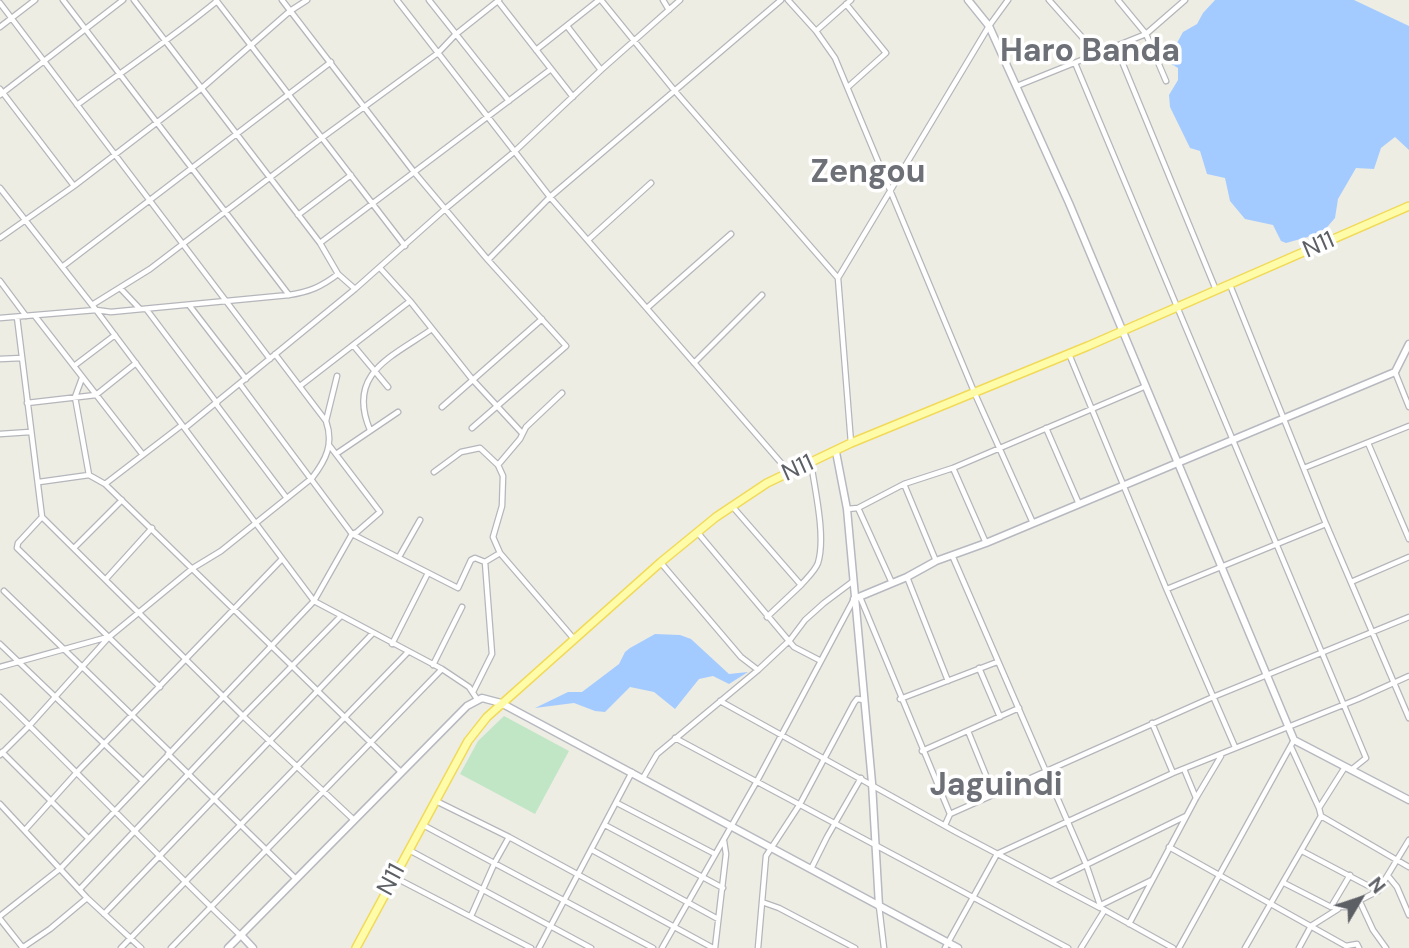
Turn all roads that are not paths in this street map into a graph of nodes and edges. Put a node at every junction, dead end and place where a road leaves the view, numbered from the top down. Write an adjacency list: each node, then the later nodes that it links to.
1 (35, 0): 26 (street)
2 (63, 0): 30 (street)
3 (123, 0): 30 (street)
4 (134, 0): 34 (street)
5 (217, 0): 34 (street); 36 (street)
6 (282, 0): 25 (street)
7 (306, 0): 25 (street)
8 (397, 0): 39 (street)
9 (429, 0): 33 (street)
10 (498, 0): 33 (street); 38 (street)
11 (600, 0): 28 (street); 35 (street)
12 (663, 0): 24 (street)
13 (680, 0): 24 (street)
14 (781, 0): 51 (street)
15 (788, 0): 31 (street)
16 (851, 0): 23 (street)
17 (968, 0): 29 (street)
18 (1008, 0): 29 (street)
19 (1049, 0): 40 (street)
20 (1185, 0): 32 (street)
21 (1121, 1): 32 (street)
22 (0, 3): 26 (street)
23 (846, 4): 31 (street); 49 (street)
24 (669, 10): 35 (street)
25 (290, 11): 36 (street); 42 (street)
26 (11, 18): 27 (street); 41 (street)
27 (0, 26)
28 (567, 26): 38 (street); 45 (street)
29 (989, 26): 48 (street); 71 (street)
30 (86, 29): 41 (street); 46 (street)
31 (816, 31): 49 (street)
32 (1146, 34): 37 (street); 47 (street)
33 (455, 35): 39 (street); 55 (street)
34 (167, 41): 46 (street); 50 (street)
35 (634, 41): 45 (street); 51 (street)
36 (251, 45): 50 (street); 53 (street)
37 (1116, 47): 40 (street); 95 (street)
38 (536, 50): 44 (street)
39 (438, 53): 57 (street); 58 (street)
40 (1098, 55): 43 (street)
41 (45, 61): 52 (street); 56 (street)
42 (331, 62): 53 (street); 57 (street)
43 (1076, 63): 48 (street); 102 (street)
44 (551, 69): 54 (street); 55 (street)
45 (601, 70): 54 (street)
46 (120, 73): 56 (street); 59 (street)
47 (1166, 81)
48 (1017, 86): 113 (street)
49 (847, 87): 71 (street)
50 (202, 88): 59 (street); 60 (street)
51 (674, 90): 72 (street); 90 (street)
52 (1, 92): 69 (street)
53 (290, 94): 60 (street); 61 (street)
54 (573, 97): 62 (street)
55 (509, 101): 58 (street)
56 (77, 106): 63 (street)
57 (365, 107): 61 (street); 65 (street)
58 (488, 118): 62 (street); 65 (street)
59 (158, 122): 63 (street); 64 (street)
60 (237, 134): 64 (street); 67 (street)
61 (323, 137): 66 (street); 67 (street)
62 (514, 152): 72 (street); 76 (street)
63 (115, 155): 69 (street); 73 (street)
64 (192, 168): 73 (street); 77 (street)
65 (414, 172): 74 (street); 76 (street)
66 (351, 175): 74 (street); 78 (street)
67 (270, 178): 77 (street); 78 (street)
68 (651, 183): 82 (street)
69 (74, 186): 79 (street)
70 (0, 188): 79 (street)
71 (890, 189): 90 (street); 136 (street)
72 (550, 197): 82 (street); 86 (street)
73 (150, 200): 84 (street); 87 (street)
74 (373, 204): 83 (street); 85 (street)
75 (1409, 206): 92 (main road, N11)
76 (445, 209): 85 (street); 86 (street)
77 (225, 212): 84 (street); 96 (street)
78 (298, 215): 83 (street)
79 (25, 219): 81 (street); 87 (street)
80 (731, 234): 105 (street)
81 (0, 238)
82 (588, 240): 105 (street)
83 (320, 243): 89 (street)
84 (183, 244): 93 (street); 99 (street)
85 (405, 246): 88 (street)
86 (488, 260): 111 (street)
87 (62, 267): 100 (street)
88 (380, 268): 94 (street); 98 (street)
89 (338, 274): 94 (street); 96 (street)
90 (838, 278): 157 (street)
91 (0, 281): 107 (street)
92 (1229, 284): 95 (main road, N11); 146 (street)
93 (121, 289): 100 (street); 103 (street)
94 (355, 289): 117 (street)
95 (1216, 290): 102 (main road, N11)
96 (289, 295): 99 (street)
97 (762, 295): 123 (street)
98 (410, 301): 112 (street); 116 (street)
99 (226, 302): 101 (street); 121 (street)
100 (92, 305): 106 (street)
101 (189, 305): 104 (street); 129 (street)
102 (1176, 307): 113 (main road, N11); 156 (street)
103 (139, 308): 104 (street); 106 (street)
104 (147, 309): 140 (street)
105 (647, 309): 123 (street)
106 (96, 310): 108 (street); 114 (street)
107 (26, 316): 108 (street); 109 (street)
108 (34, 316): 124 (street)
109 (17, 317): 110 (street); 119 (street)
110 (0, 318)
111 (542, 319): 130 (street); 141 (street)
112 (432, 329): 125 (street); 130 (street)
113 (1123, 331): 118 (main road, N11); 133 (street)
114 (115, 335): 122 (street); 124 (street)
115 (1409, 344): 126 (street)
116 (352, 345): 125 (street); 132 (street)
117 (275, 354): 121 (street); 132 (street)
118 (1069, 354): 136 (main road, N11); 144 (street)
119 (22, 358): 120 (street); 139 (street)
120 (0, 359)
121 (270, 359): 129 (street)
122 (136, 363): 137 (street); 148 (street)
123 (694, 363): 170 (street)
124 (74, 366): 128 (street)
125 (375, 370): 134 (street); 152 (street)
126 (1395, 372): 143 (street); 146 (street)
127 (337, 376): 147 (street)
128 (82, 377): 137 (street); 138 (street)
129 (246, 379): 131 (street)
130 (472, 379): 141 (street); 142 (street)
131 (240, 384): 140 (street); 172 (street)
132 (300, 386): 147 (street)
133 (1146, 386): 144 (street); 164 (street)
134 (388, 387)
135 (562, 393): 154 (street)
136 (975, 394): 157 (main road, N11); 160 (street)
137 (96, 395): 138 (street); 163 (street)
138 (75, 397): 139 (street); 171 (street)
139 (27, 403): 153 (street)
140 (216, 403): 148 (street); 177 (street)
141 (497, 406): 150 (street); 154 (street)
142 (442, 407)
143 (1409, 407)
144 (1092, 409): 151 (street); 176 (street)
145 (398, 412): 152 (street)
146 (1283, 417): 156 (street); 168 (street)
147 (326, 421): 159 (street)
148 (183, 426): 163 (street); 185 (street)
149 (1409, 426): 158 (street)
150 (472, 428)
151 (1046, 428): 160 (street); 179 (street)
152 (370, 430): 162 (street)
153 (30, 432): 155 (street); 173 (street)
154 (522, 433): 166 (street)
155 (0, 434)
156 (1233, 439): 164 (street); 193 (street)
157 (851, 443): 161 (main road, N11)
158 (1368, 443): 168 (street); 191 (street)
159 (330, 446): 162 (street); 172 (street)
160 (1000, 447): 167 (street); 186 (street)
161 (836, 452): 165 (main road, N11); 182 (street)
162 (336, 454): 190 (street)
163 (143, 455): 174 (street)
164 (1178, 462): 176 (street); 203 (street)
165 (811, 463): 170 (main road, N11); 211 (street)
166 (498, 465): 169 (street); 195 (street)
167 (953, 468): 175 (street); 192 (street)
168 (1304, 468): 187 (street)
169 (434, 472)
170 (789, 472): 180 (main road, N11)
171 (89, 475): 173 (street); 174 (street)
172 (312, 478): 177 (street); 190 (street)
173 (39, 482): 183 (street)
174 (105, 484): 178 (street)
175 (904, 484): 181 (street); 200 (street)
176 (1124, 484): 179 (street); 212 (street)
177 (286, 497): 185 (street)
178 (122, 500): 188 (street); 194 (street)
179 (1079, 503): 186 (street)
180 (732, 506): 189 (main road, N11); 211 (street)
181 (858, 508): 182 (street); 210 (street)
182 (847, 509): 208 (street)
183 (42, 517): 194 (street); 224 (street)
184 (420, 520): 197 (street)
185 (254, 523): 199 (street); 204 (street)
186 (1033, 523): 192 (street)
187 (1326, 524): 193 (street); 209 (street)
188 (152, 528): 204 (street); 207 (street)
189 (697, 532): 202 (main road, N11); 220 (street)
190 (352, 534): 197 (street); 215 (street)
191 (1409, 539)
192 (986, 543): 196 (street)
193 (1278, 544): 203 (street); 232 (street)
194 (74, 548): 207 (street)
195 (500, 553): 201 (street); 225 (street)
196 (952, 555): 200 (street); 236 (street)
197 (399, 557): 205 (street)
198 (1409, 557): 209 (street)
199 (282, 559): 215 (street); 217 (street)
200 (936, 561): 206 (street)
201 (485, 562): 205 (street); 253 (street)
202 (661, 562): 225 (main road, N11); 243 (street)
203 (1221, 565): 212 (street); 244 (street)
204 (194, 568): 217 (street); 218 (street)
205 (428, 573): 228 (street)
206 (906, 577): 210 (street); 246 (street)
207 (106, 579): 218 (street)
208 (852, 582): 214 (street); 226 (street)
209 (1351, 582): 222 (street)
210 (892, 583): 214 (street)
211 (801, 585): 220 (street)
212 (1167, 589): 254 (street)
213 (4, 591): 230 (street)
214 (857, 598): 235 (street); 255 (street); 256 (street)
215 (314, 601): 219 (street); 229 (street)
216 (462, 607): 237 (street)
217 (234, 608): 229 (street); 233 (street)
218 (138, 612): 224 (street); 233 (street)
219 (340, 617): 223 (street); 238 (street)
220 (767, 617): 226 (street)
221 (1409, 617): 222 (street)
222 (1373, 632): 232 (street); 247 (street)
223 (372, 634): 228 (street); 249 (street)
224 (109, 637): 230 (street); 240 (street); 248 (street)
225 (575, 639): 258 (main road, N11)
226 (790, 640): 235 (street); 243 (street)
227 (0, 644): 234 (street)
228 (391, 644): 231 (street)
229 (272, 646): 238 (street); 252 (street)
230 (63, 649): 234 (street); 240 (street)
231 (408, 652): 237 (street); 263 (street)
232 (1323, 652): 244 (street); 259 (street)
233 (186, 660): 248 (street); 252 (street)
234 (18, 661): 239 (street); 250 (street)
235 (821, 662): 270 (street)
236 (997, 662): 241 (street); 260 (street)
237 (433, 665): 242 (street)
238 (292, 666): 249 (street); 262 (street)
239 (0, 667)
240 (82, 668): 250 (street); 261 (street)
241 (979, 668): 246 (street); 264 (street)
242 (442, 669): 253 (street); 273 (street)
243 (758, 670): 257 (street)
244 (1268, 675): 254 (street); 268 (street)
245 (1409, 676): 247 (street)
246 (948, 681): 255 (street)
247 (1394, 683): 259 (street); 265 (street)
248 (160, 687): 261 (street)
249 (318, 691): 263 (street); 272 (street)
250 (55, 695): 267 (street); 275 (street)
251 (0, 696): 267 (street)
252 (223, 696): 262 (street); 279 (street)
253 (475, 696): 258 (street); 286 (street)
254 (1213, 697): 266 (street); 276 (street)
255 (900, 699): 277 (street)
256 (864, 700): 281 (street); 295 (street)
257 (720, 701): 270 (street); 271 (street)
258 (501, 703): 287 (street); 302 (main road, N11)
259 (1344, 705): 268 (street); 283 (street)
260 (1019, 708): 264 (street); 288 (street)
261 (131, 715): 275 (street); 279 (street)
262 (243, 716): 272 (street); 290 (street)
263 (344, 716): 273 (street); 282 (street)
264 (1000, 717): 269 (street)
265 (1409, 718)
266 (1152, 723): 288 (street); 289 (street)
267 (30, 725): 278 (street); 285 (street)
268 (1289, 727): 274 (street); 276 (street)
269 (968, 731): 277 (street); 298 (street)
270 (781, 734): 281 (street); 294 (street)
271 (675, 738): 291 (street); 294 (street)
272 (269, 742): 282 (street); 299 (street)
273 (370, 742): 286 (street); 296 (street)
274 (1292, 743): 283 (street); 307 (street); 343 (street)
275 (105, 744): 285 (street); 293 (street)
276 (1235, 747): 280 (street)
277 (922, 751): 309 (street)
278 (1, 753): 303 (street)
279 (169, 753): 290 (street); 293 (street)
280 (1222, 754): 284 (street); 300 (street)
281 (825, 759): 292 (street); 306 (street)
282 (298, 766): 296 (street); 313 (street)
283 (1348, 768): 301 (street); 307 (street)
284 (1184, 769): 289 (street); 300 (street)
285 (78, 772): 303 (street); 308 (street)
286 (401, 772): 312 (street)
287 (632, 772): 291 (street); 304 (street)
288 (1045, 773): 298 (street); 315 (street)
289 (1172, 774): 315 (street)
290 (189, 775): 299 (street); 321 (street)
291 (643, 778): 319 (street)
292 (861, 778): 295 (street); 314 (street)
293 (143, 781): 308 (street)
294 (757, 781): 306 (street); 319 (street)
295 (872, 783): 318 (street); 326 (street)
296 (323, 790): 312 (street); 329 (street)
297 (1409, 790): 301 (street)
298 (994, 795): 309 (street)
299 (215, 798): 313 (street); 335 (street)
300 (1196, 798): 310 (street)
301 (1407, 799)
302 (435, 800): 316 (main road, N11); 322 (street)
303 (51, 802): 320 (street); 323 (street)
304 (617, 803): 317 (street); 333 (street)
305 (0, 804): 320 (street)
306 (800, 804): 314 (street); 327 (street)
307 (1319, 808): 311 (street)
308 (114, 811): 321 (street); 323 (street)
309 (950, 814): 318 (street)
310 (1187, 816): 328 (street); 338 (street)
311 (1321, 816): 332 (street); 336 (street)
312 (354, 820): 347 (street)
313 (242, 824): 329 (street); 350 (street)
314 (835, 824): 326 (street); 341 (street)
315 (1066, 824): 334 (street); 338 (street)
316 (422, 825): 330 (main road, N11); 337 (street)
317 (604, 825): 331 (street); 348 (street)
318 (945, 825): 334 (street)
319 (731, 826): 325 (street); 327 (street)
320 (25, 830): 340 (street)
321 (134, 831): 335 (street); 355 (street)
322 (509, 837): 337 (street); 342 (street)
323 (88, 838): 340 (street)
324 (1409, 839): 336 (street)
325 (723, 841): 333 (street); 354 (street)
326 (876, 845): 358 (street); 365 (street)
327 (771, 847): 341 (street); 360 (street)
328 (1169, 847): 343 (street); 349 (street)
329 (266, 849): 347 (street); 364 (street)
330 (408, 850): 346 (main road, N11); 353 (street)
331 (592, 850): 342 (street); 362 (street)
332 (1302, 851): 344 (street); 352 (street)
333 (716, 854): 348 (street)
334 (997, 854): 351 (street); 358 (street)
335 (159, 856): 350 (street); 369 (street)
336 (1396, 860): 339 (street); 345 (street)
337 (495, 862): 353 (street); 359 (street)
338 (1086, 864): 351 (street); 367 (street)
339 (1409, 867)
340 (61, 868): 355 (street); 372 (street)
341 (811, 869): 365 (street)
342 (579, 875): 359 (street); 376 (street)
343 (1220, 875): 363 (street); 401 (street)
344 (1350, 876): 356 (street); 366 (street)
345 (1388, 876): 356 (street); 370 (street)
346 (393, 877): 371 (street); 388 (main road, N11)
347 (296, 878): 378 (street)
348 (703, 878): 354 (street); 362 (street)
349 (1152, 880): 367 (street); 374 (street)
350 (184, 881): 364 (street); 379 (street)
351 (1051, 882): 367 (street)
352 (1284, 883): 363 (street); 366 (street)
353 (482, 888): 371 (street); 375 (street)
354 (723, 888): 373 (street)
355 (80, 890): 357 (street)
356 (1378, 891): 361 (street)
357 (87, 898): 369 (street); 382 (street)
358 (974, 898): 380 (street); 399 (street)
359 (565, 902): 375 (street); 392 (street)
360 (762, 902): 395 (street); 396 (street)
361 (1360, 902): 368 (street); 405 (street)
362 (689, 904): 373 (street); 376 (street)
363 (1272, 904): 377 (street); 402 (street)
364 (210, 906): 378 (street); 385 (street)
365 (879, 906): 380 (street); 397 (street)
366 (1331, 907): 368 (street)
367 (1102, 908): 374 (street); 400 (street)
368 (1338, 909): 377 (street)
369 (104, 914): 379 (street)
370 (1409, 915)
371 (471, 916): 389 (street)
372 (0, 918): 382 (street)
373 (718, 919): 394 (street)
374 (1129, 924): 401 (street)
375 (551, 926): 390 (street); 391 (street)
376 (674, 926): 393 (street); 394 (street)
377 (1311, 926): 381 (street); 403 (street)
378 (241, 935): 386 (street); 387 (street)
379 (131, 938): 383 (street); 384 (street)
380 (946, 946): 398 (street)
381 (1345, 947): 404 (street)
382 (23, 948)
383 (121, 948)
384 (141, 948)
385 (171, 948)
386 (228, 948)
387 (253, 948)
388 (356, 948)
389 (531, 948)
390 (539, 948)
391 (591, 948)
392 (653, 948)
393 (662, 948)
394 (714, 948)
395 (758, 948)
396 (855, 948)
397 (884, 948)
398 (958, 948)
399 (1068, 948)
400 (1082, 948)
401 (1176, 948)
402 (1245, 948)
403 (1299, 948)
404 (1359, 948)
405 (1386, 948)

